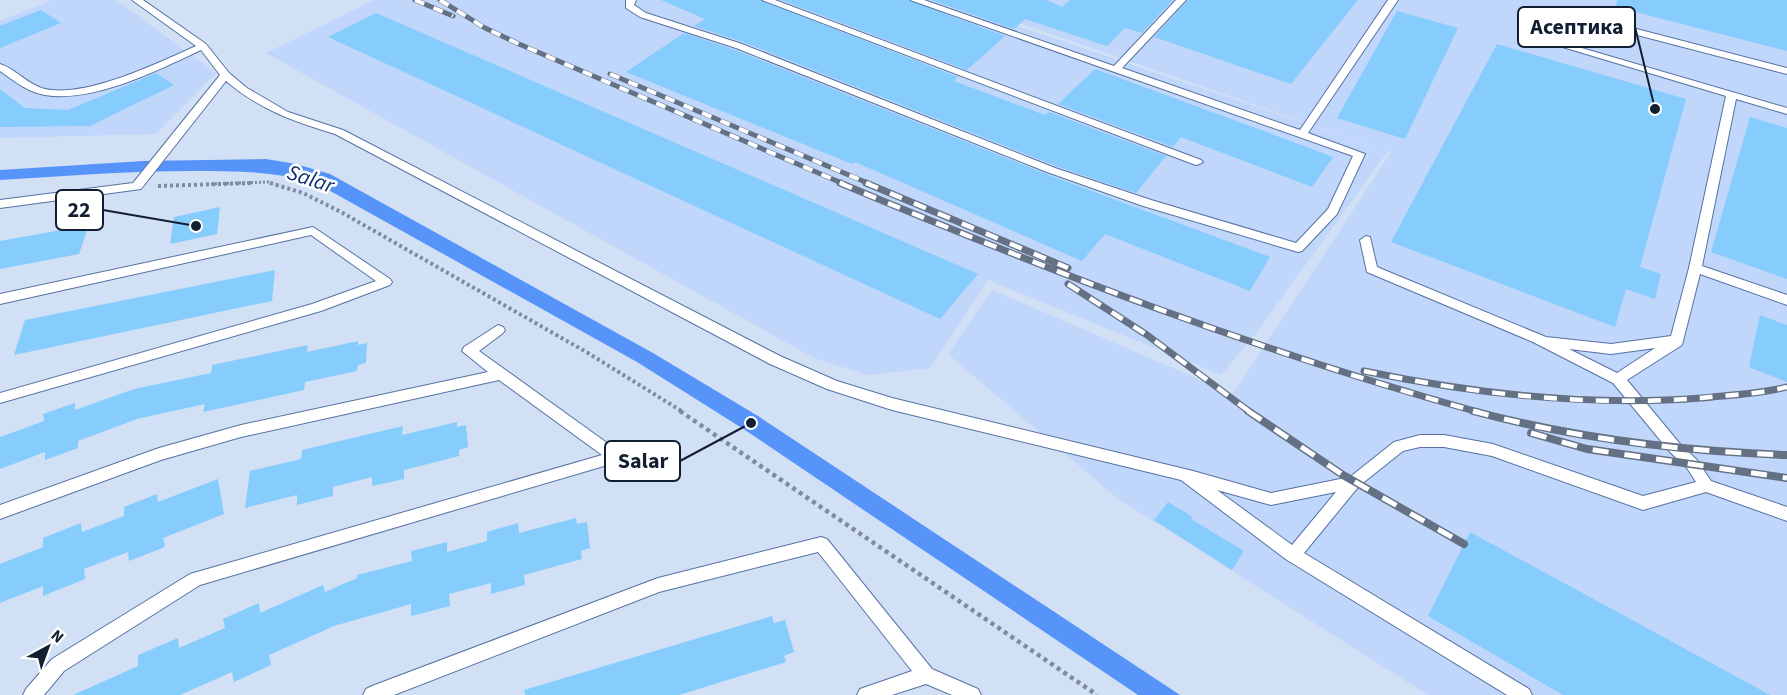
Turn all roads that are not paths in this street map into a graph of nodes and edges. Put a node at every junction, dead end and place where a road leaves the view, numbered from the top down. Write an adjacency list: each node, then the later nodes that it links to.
1 (137, 0): 9 (lane)
2 (631, 0): 16 (lane)
3 (767, 0): 17 (lane)
4 (915, 0): 11 (lane)
5 (1181, 0): 11 (lane)
6 (1393, 0): 16 (lane)
7 (1552, 9): 12 (lane)
8 (1541, 39): 14 (lane)
9 (203, 46): 10 (lane); 13 (lane)
10 (0, 67)
11 (1115, 70): 16 (lane)
12 (1787, 70)
13 (225, 75): 18 (lane); 29 (lane)
14 (1731, 94): 15 (lane); 20 (lane)
15 (1787, 111)
16 (1302, 134)
17 (1197, 162)
18 (0, 204)
19 (1366, 240): 24 (lane)
20 (1695, 268): 22 (lane); 25 (lane)
21 (0, 299): 28 (lane)
22 (1787, 300)
23 (498, 330): 26 (lane)
24 (1538, 339): 25 (lane); 27 (lane)
25 (1677, 341): 27 (lane)
26 (502, 374): 32 (lane); 36 (lane)
27 (1618, 379): 31 (lane)
28 (0, 398)
29 (1185, 475): 30 (lane); 34 (lane)
30 (1353, 482): 31 (lane); 34 (lane)
31 (1706, 486): 33 (lane)
32 (0, 512)
33 (1787, 514)
34 (1293, 555): 40 (lane)
35 (926, 675): 37 (lane); 38 (lane); 39 (lane)
36 (32, 695)
37 (372, 695)
38 (866, 695)
39 (972, 695)
40 (1523, 695)

